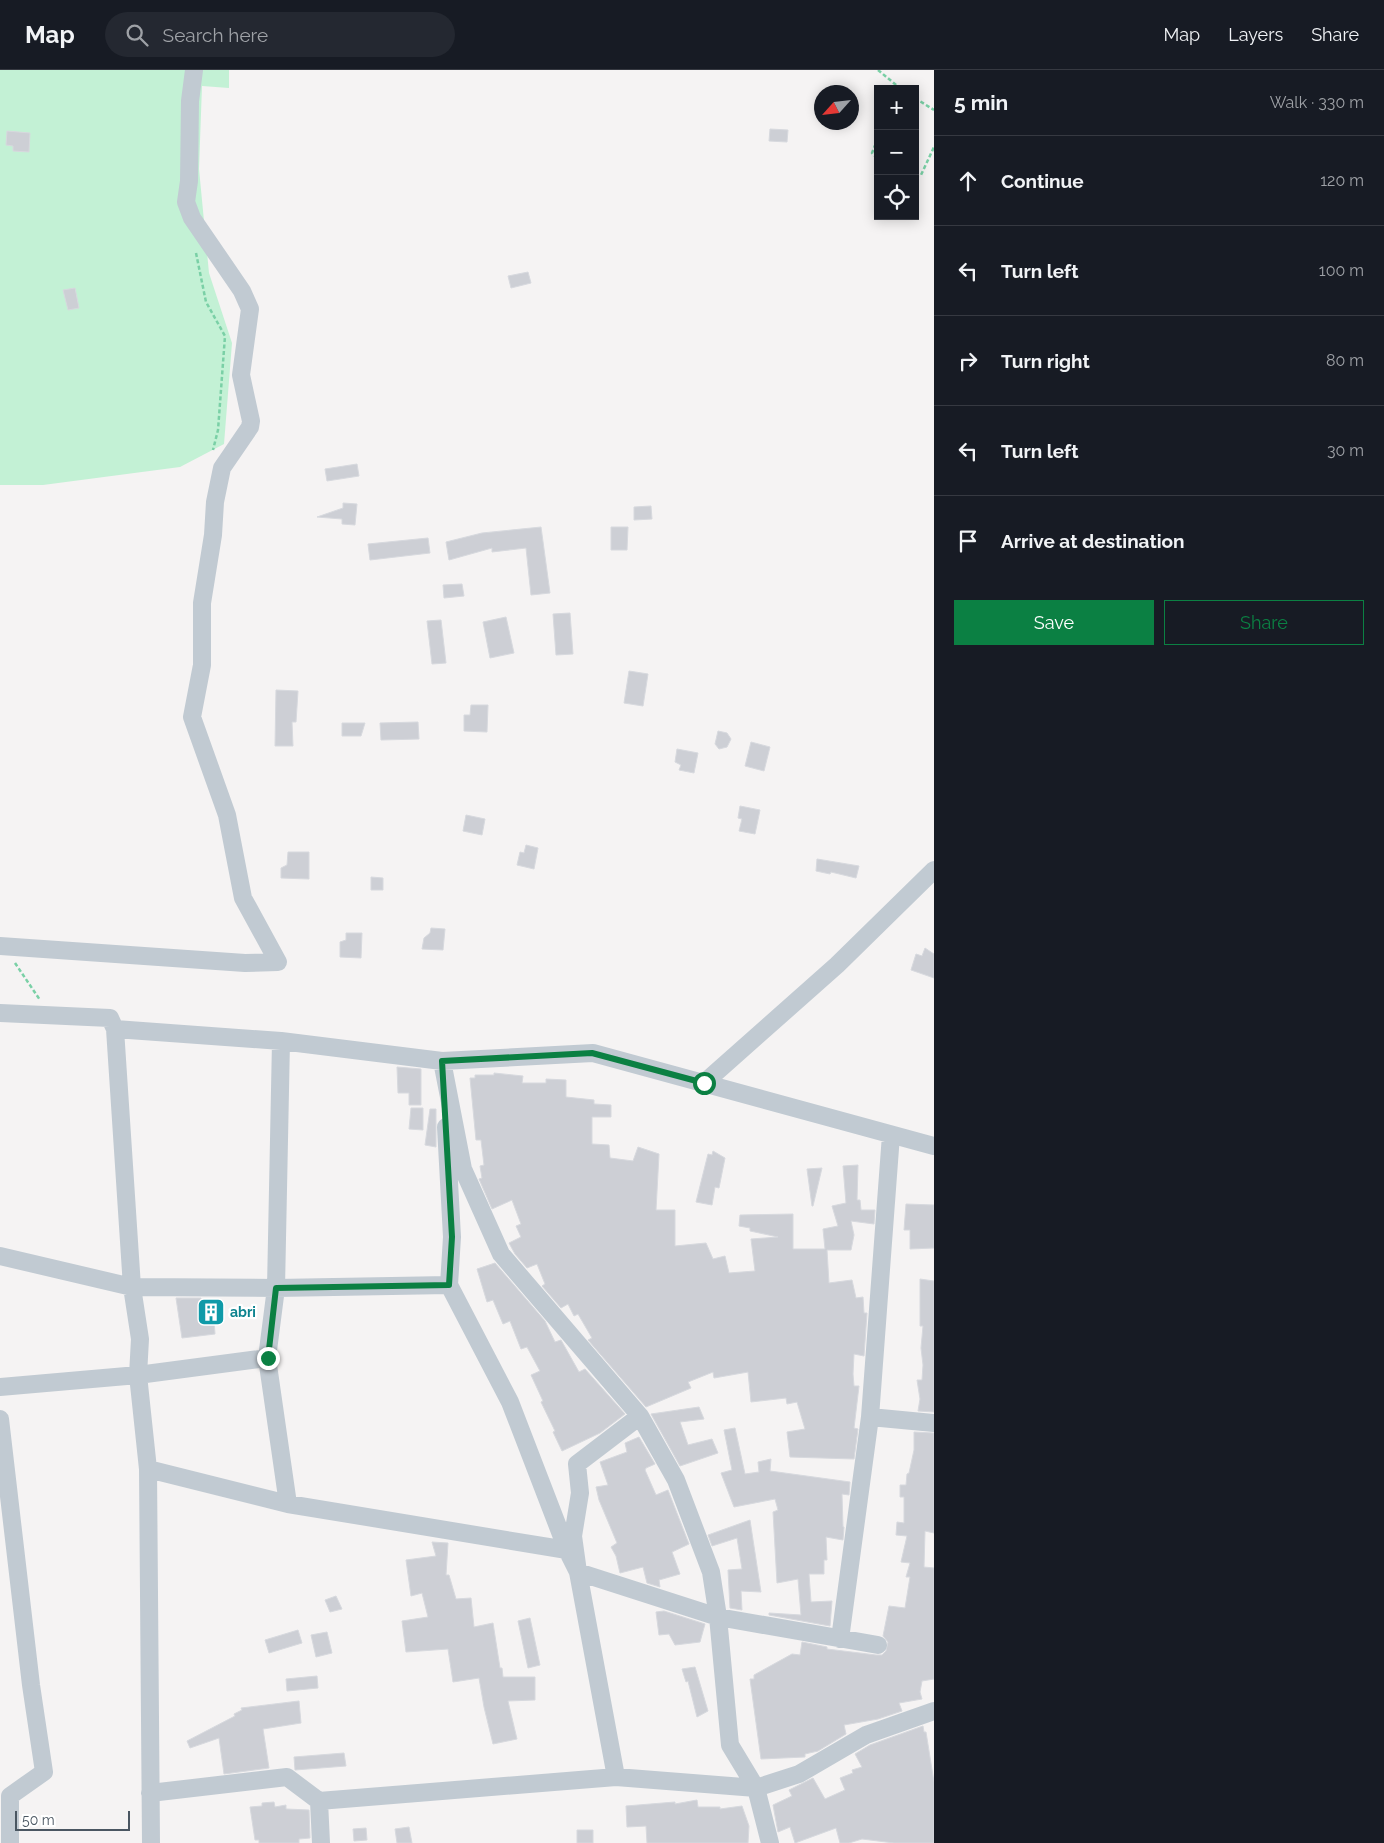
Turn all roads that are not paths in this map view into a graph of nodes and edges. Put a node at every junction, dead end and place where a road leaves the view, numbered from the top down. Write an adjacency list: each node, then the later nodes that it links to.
1 (194, 70): 3 (street)
2 (934, 870): 8 (street)
3 (2, 946)
4 (0, 1013): 5 (street)
5 (115, 1029): 6 (street); 13 (street)
6 (281, 1042): 7 (street); 14 (street)
7 (442, 1061): 8 (street); 12 (street); 18 (street)
8 (704, 1083): 9 (street)
9 (891, 1135): 10 (street); 19 (street)
10 (934, 1146)
11 (0, 1256): 13 (street)
12 (449, 1285): 14 (street); 24 (street)
13 (132, 1286): 14 (street); 16 (street)
14 (276, 1288): 15 (street)
15 (268, 1358): 16 (street); 23 (street)
16 (138, 1374): 17 (street); 22 (street)
17 (0, 1387)
18 (640, 1416): 25 (street); 26 (street)
19 (870, 1417): 21 (street); 27 (street)
20 (0, 1419): 34 (street)
21 (934, 1423)
22 (148, 1469): 23 (street); 32 (street)
23 (288, 1504): 24 (street)
24 (567, 1550): 25 (street)
25 (578, 1572): 26 (street); 30 (street)
26 (718, 1617): 27 (street); 31 (street)
27 (840, 1639): 28 (street)
28 (878, 1645)
29 (934, 1711): 31 (street)
30 (616, 1777): 31 (street); 33 (street)
31 (756, 1788): 37 (street)
32 (150, 1793): 33 (street); 35 (street)
33 (319, 1801): 36 (street)
34 (10, 1843)
35 (151, 1843)
36 (321, 1843)
37 (770, 1843)

